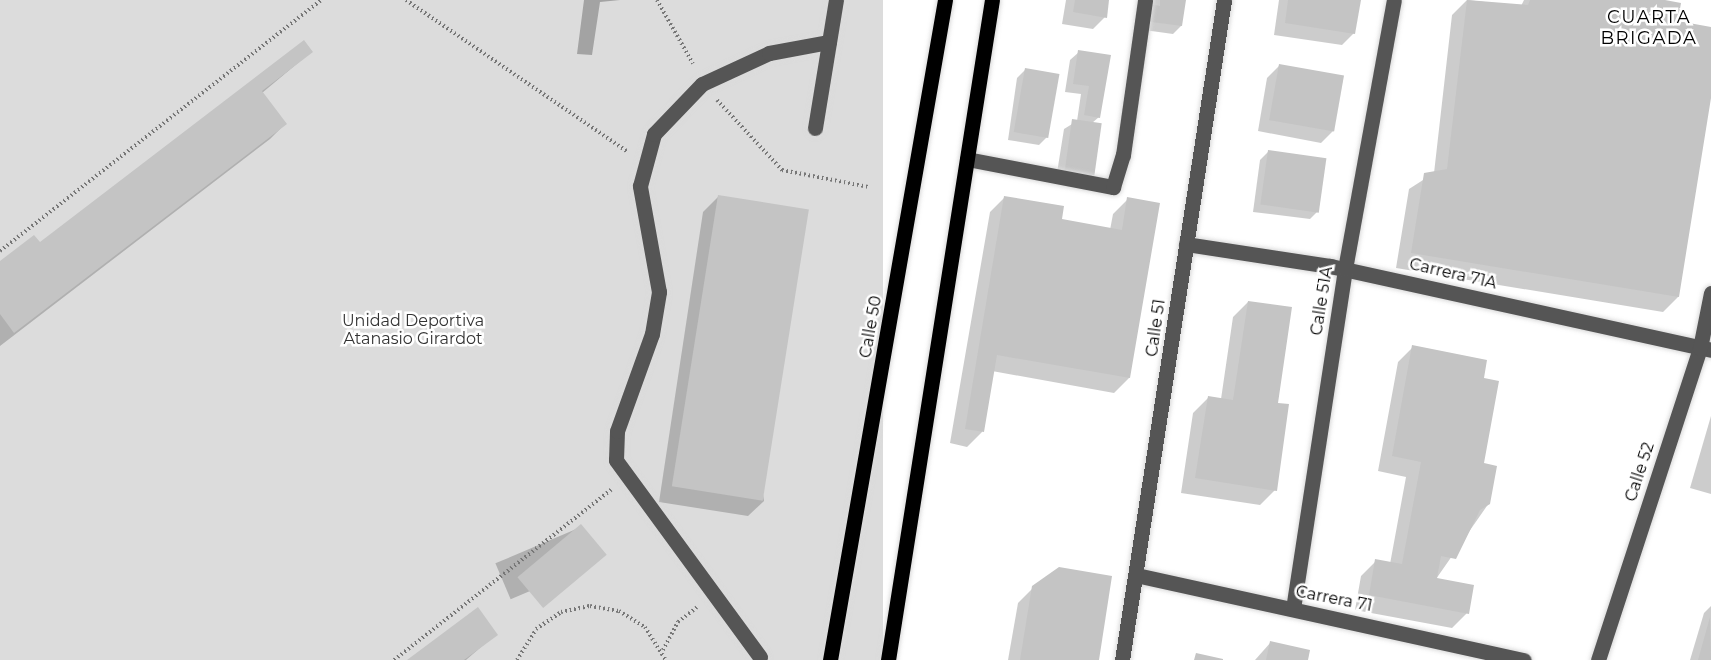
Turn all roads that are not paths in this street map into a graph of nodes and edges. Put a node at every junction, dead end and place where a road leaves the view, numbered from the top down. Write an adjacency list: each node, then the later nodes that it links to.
1 (836, 0): 7 (street)
2 (945, 0): 18 (main road, Calle 50)
3 (992, 0): 9 (main road)
4 (1145, 0): 9 (street)
5 (1224, 0): 10 (street, Calle 51)
6 (1394, 0): 11 (street, Calle 51A)
7 (829, 42): 8 (street); 17 (street)
8 (815, 128)
9 (967, 159): 19 (main road)
10 (1186, 244): 11 (street, Carrera 71A); 14 (street, Calle 51)
11 (1345, 269): 13 (street, Carrera 71A); 15 (street, Calle 51A)
12 (1711, 293): 13 (street, Calle 52)
13 (1705, 349): 22 (street, Calle 52)
14 (1136, 575): 15 (street, Carrera 71); 20 (street, Calle 51)
15 (1293, 609): 16 (street, Carrera 71)
16 (1489, 654): 21 (street, Carrera 71)
17 (760, 657)
18 (830, 660)
19 (888, 660)
20 (1122, 660)
21 (1524, 660)
22 (1598, 660)

